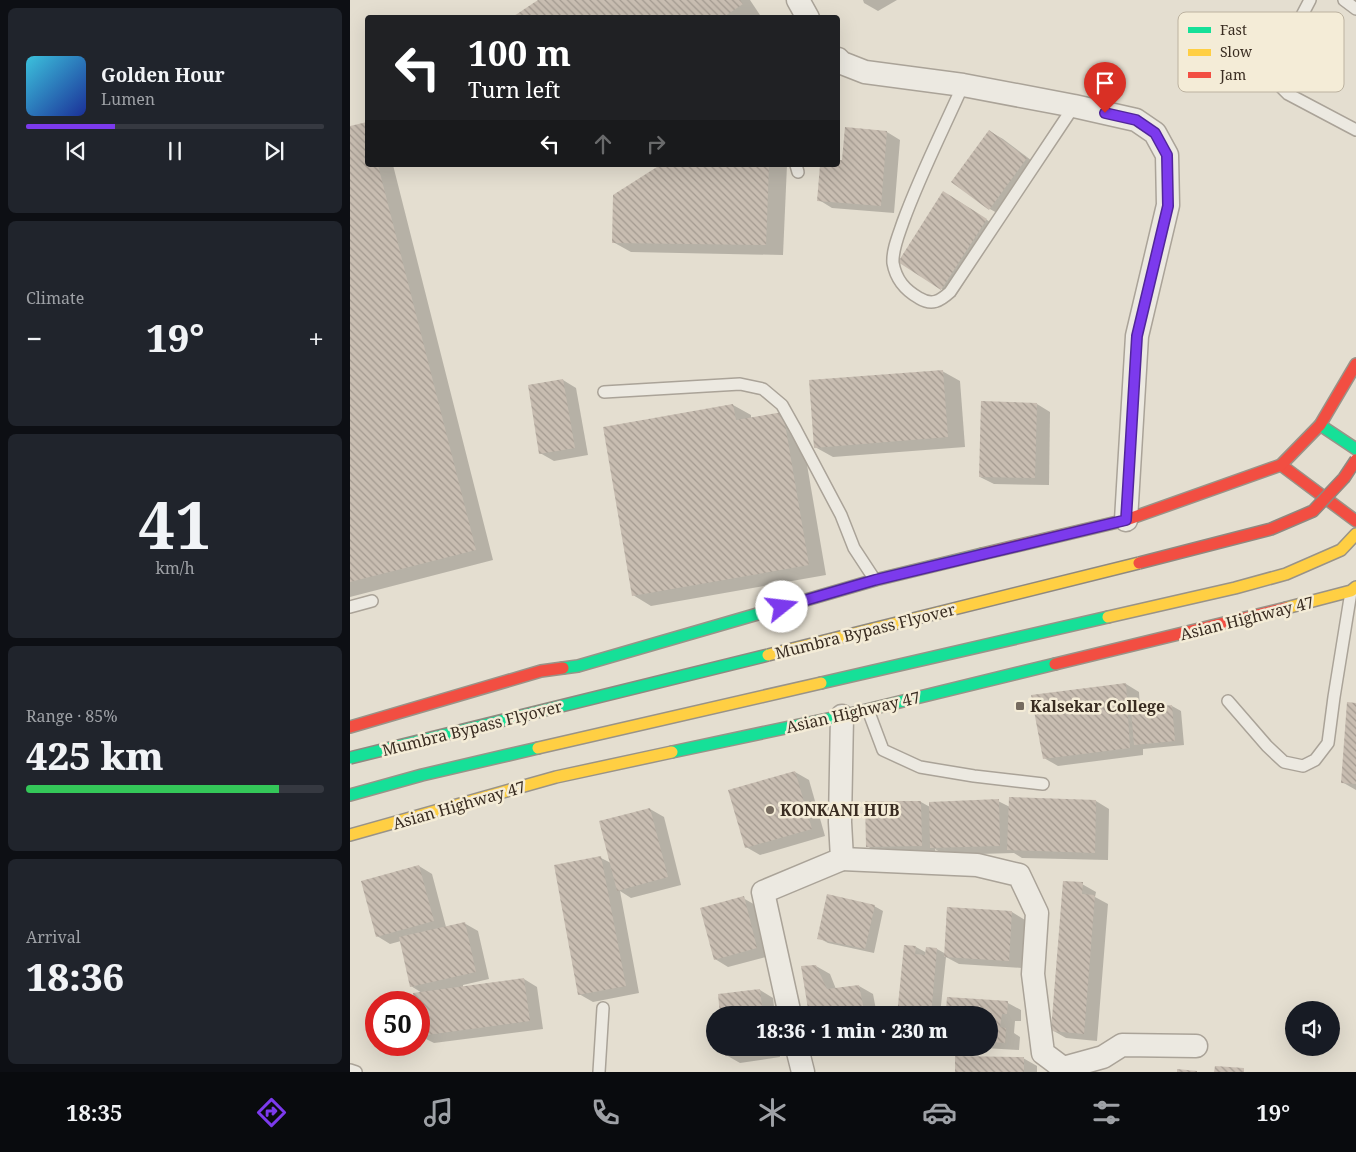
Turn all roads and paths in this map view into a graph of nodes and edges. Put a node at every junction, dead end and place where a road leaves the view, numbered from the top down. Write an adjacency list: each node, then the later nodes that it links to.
1 (798, 0): 6 (street)
2 (1310, 0): 5 (lane)
3 (1344, 0): 4 (lane)
4 (1356, 9)
5 (1304, 12)
6 (806, 15)
7 (840, 62): 8 (street)
8 (963, 85): 10 (street); 10 (lane)
9 (1286, 92): 11 (lane)
10 (1074, 106): 18 (street)
11 (1356, 130)
12 (1356, 364): 14 (main road)
13 (604, 392): 21 (lane)
14 (1320, 425): 15 (main road); 17 (main road)
15 (1356, 449)
16 (1356, 460): 29 (main road, Mumbra Bypass Flyover, bridge)
17 (1280, 465): 18 (main road); 19 (main road)
18 (1126, 520): 21 (main road)
19 (1356, 521)
20 (1356, 534): 31 (main road, Mumbra Bypass Flyover)
21 (875, 580): 28 (main road)
22 (1353, 589): 25 (lane); 26 (main road, Asian Highway 47)
23 (372, 601): 24 (lane)
24 (350, 607)
25 (1228, 701)
26 (868, 710): 27 (main road, Asian Highway 47); 30 (lane)
27 (842, 716): 32 (main road, Asian Highway 47); 33 (street)
28 (350, 727)
29 (350, 758)
30 (1043, 784)
31 (350, 795)
32 (350, 836)
33 (842, 859): 34 (street); 39 (street)
34 (788, 1006)
35 (603, 1008): 41 (lane)
36 (1196, 1046): 39 (street)
37 (799, 1056): 42 (street)
38 (350, 1070): 40 (lane)
39 (1064, 1070)
40 (356, 1072)
41 (599, 1072)
42 (803, 1072)

